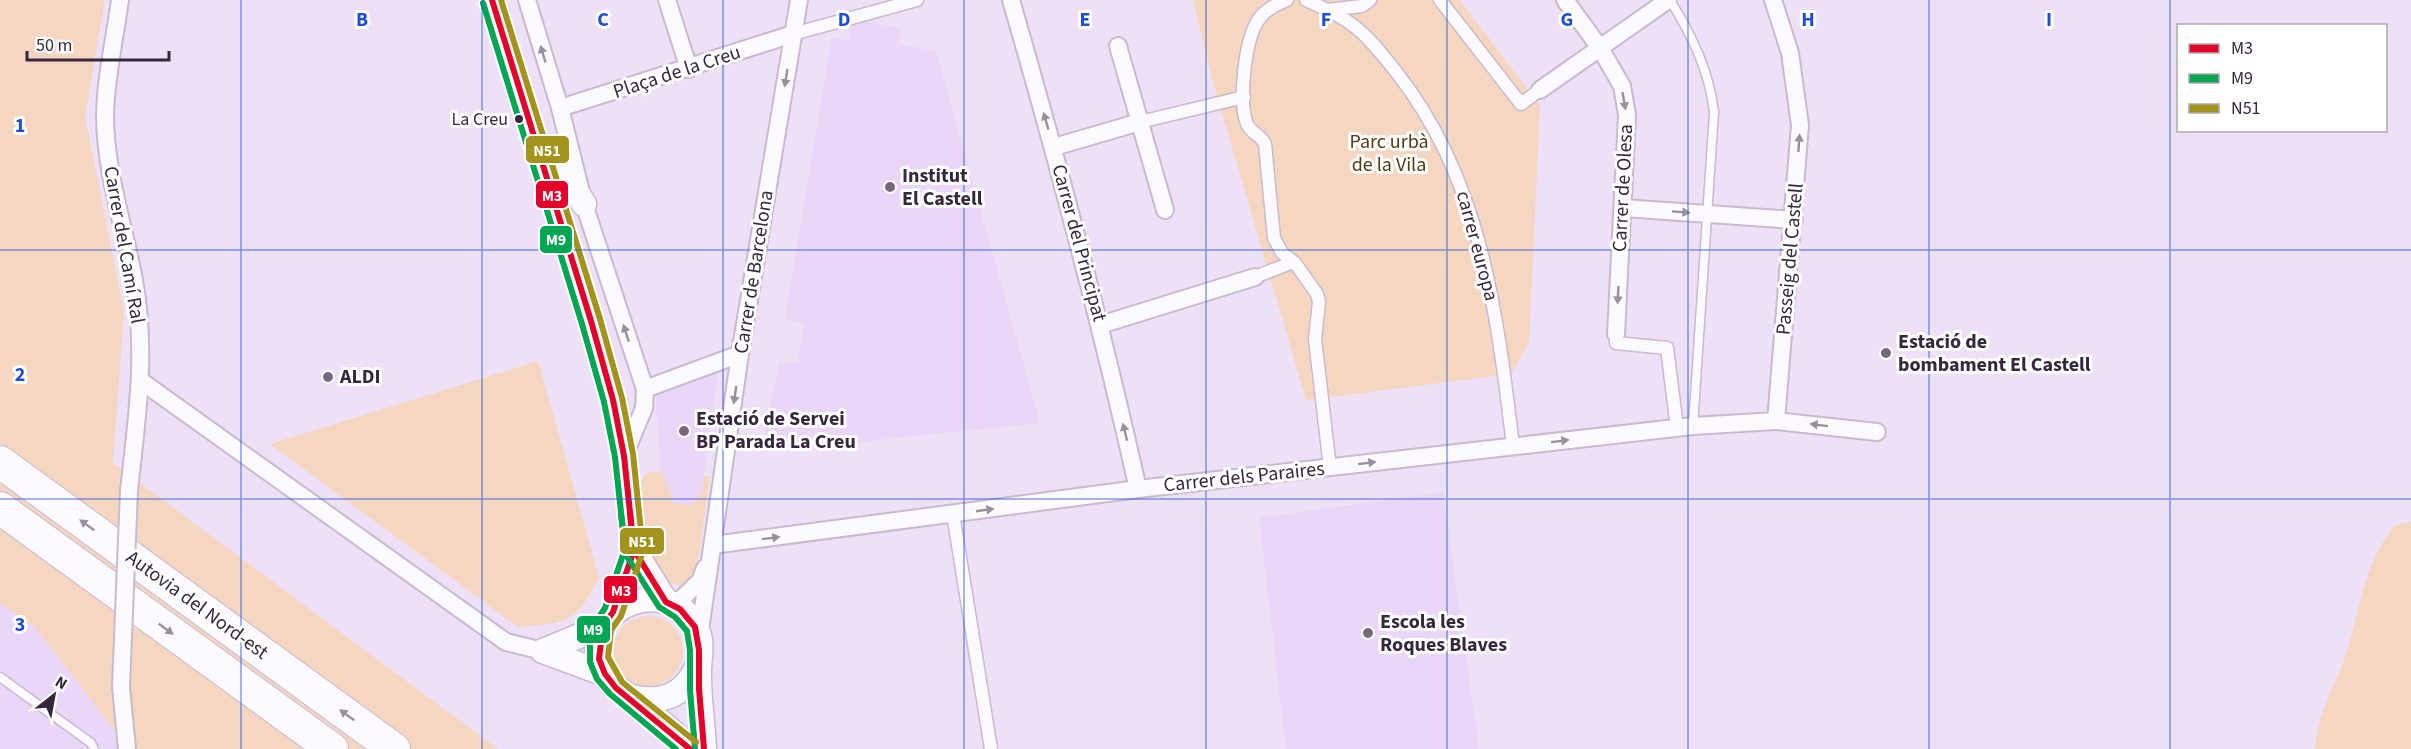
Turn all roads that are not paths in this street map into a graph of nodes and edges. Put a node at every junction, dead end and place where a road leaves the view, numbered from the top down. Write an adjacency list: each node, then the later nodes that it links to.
1 (120, 0): 36 (street, Carrer del Camí Ral)
2 (492, 0): 24 (main road)
3 (527, 0): 22 (street, one-way to 3)
4 (667, 0): 19 (street)
5 (799, 0): 16 (street, Carrer de Barcelona)
6 (917, 0): 16 (street)
7 (1011, 0): 25 (street, Carrer del Principat, one-way to 7)
8 (1287, 0): 21 (street)
9 (1306, 0): 15 (street, carrer europa)
10 (1370, 0): 15 (street)
11 (1440, 0): 20 (street)
12 (1565, 0): 18 (street, Carrer de Olesa)
13 (1669, 0): 18 (street); 29 (lane)
14 (1773, 0): 30 (street, Passeig del Castell, one-way to 14)
15 (1327, 10): 41 (street, carrer europa)
16 (793, 34): 19 (street, Plaça de la Creu); 35 (street, Carrer de Barcelona, one-way to 35)
17 (1118, 46): 23 (street)
18 (1600, 48): 20 (street); 27 (street, Carrer de Olesa, one-way to 27)
19 (689, 69): 22 (street, Plaça de la Creu)
20 (1540, 90)
21 (1244, 97): 23 (street); 31 (street)
22 (560, 108): 26 (street)
23 (1140, 122): 25 (street); 28 (street)
24 (535, 144): 26 (main road); 42 (main road)
25 (1054, 147): 33 (street, Carrer del Principat)
26 (584, 204): 37 (street, one-way to 26)
27 (1623, 208): 29 (street, one-way to 29); 34 (street, Carrer de Olesa, one-way to 34)
28 (1165, 210)
29 (1707, 214): 30 (street); 39 (lane)
30 (1794, 220): 38 (street, Passeig del Castell)
31 (1293, 262): 32 (street); 44 (street)
32 (1256, 277): 33 (street)
33 (1100, 325): 45 (street, Carrer del Principat, one-way to 33)
34 (1616, 334): 39 (street)
35 (740, 354): 37 (street); 48 (street, Carrer de Barcelona, one-way to 48)
36 (141, 381): 53 (street); 60 (street, Carrer del Camí Ral, bridge)
37 (645, 389): 42 (street)
38 (1776, 421): 39 (street, Carrer dels Paraires); 40 (street, one-way to 38)
39 (1685, 427): 41 (street, Carrer dels Paraires, one-way to 39)
40 (1877, 432)
41 (1513, 446): 44 (street, Carrer dels Paraires, one-way to 41)
42 (624, 456): 49 (main road)
43 (0, 462): 62 (highway, Autovia del Nord-est, one-way to 43)
44 (1330, 468): 45 (street, Carrer dels Paraires)
45 (1138, 489): 47 (street, Carrer dels Paraires, one-way to 45)
46 (0, 508): 61 (highway, Autovia del Nord-est, one-way to 61)
47 (953, 514): 48 (street, Carrer dels Paraires, one-way to 47); 64 (street)
48 (713, 545): 50 (street, Carrer de Barcelona); 52 (street, Carrer de Barcelona)
49 (634, 550): 50 (main road); 51 (main road)
50 (670, 604): 51 (main road); 52 (main road)
51 (608, 619): 53 (main road); 55 (main road)
52 (699, 637): 54 (main road)
53 (543, 651): 55 (main road)
54 (699, 665): 57 (main road); 58 (main road)
55 (605, 674): 57 (main road)
56 (0, 677): 59 (lane)
57 (630, 697): 58 (main road)
58 (699, 742): 63 (street)
59 (94, 749)
60 (127, 749)
61 (332, 749)
62 (394, 749)
63 (719, 749)
64 (991, 749)

